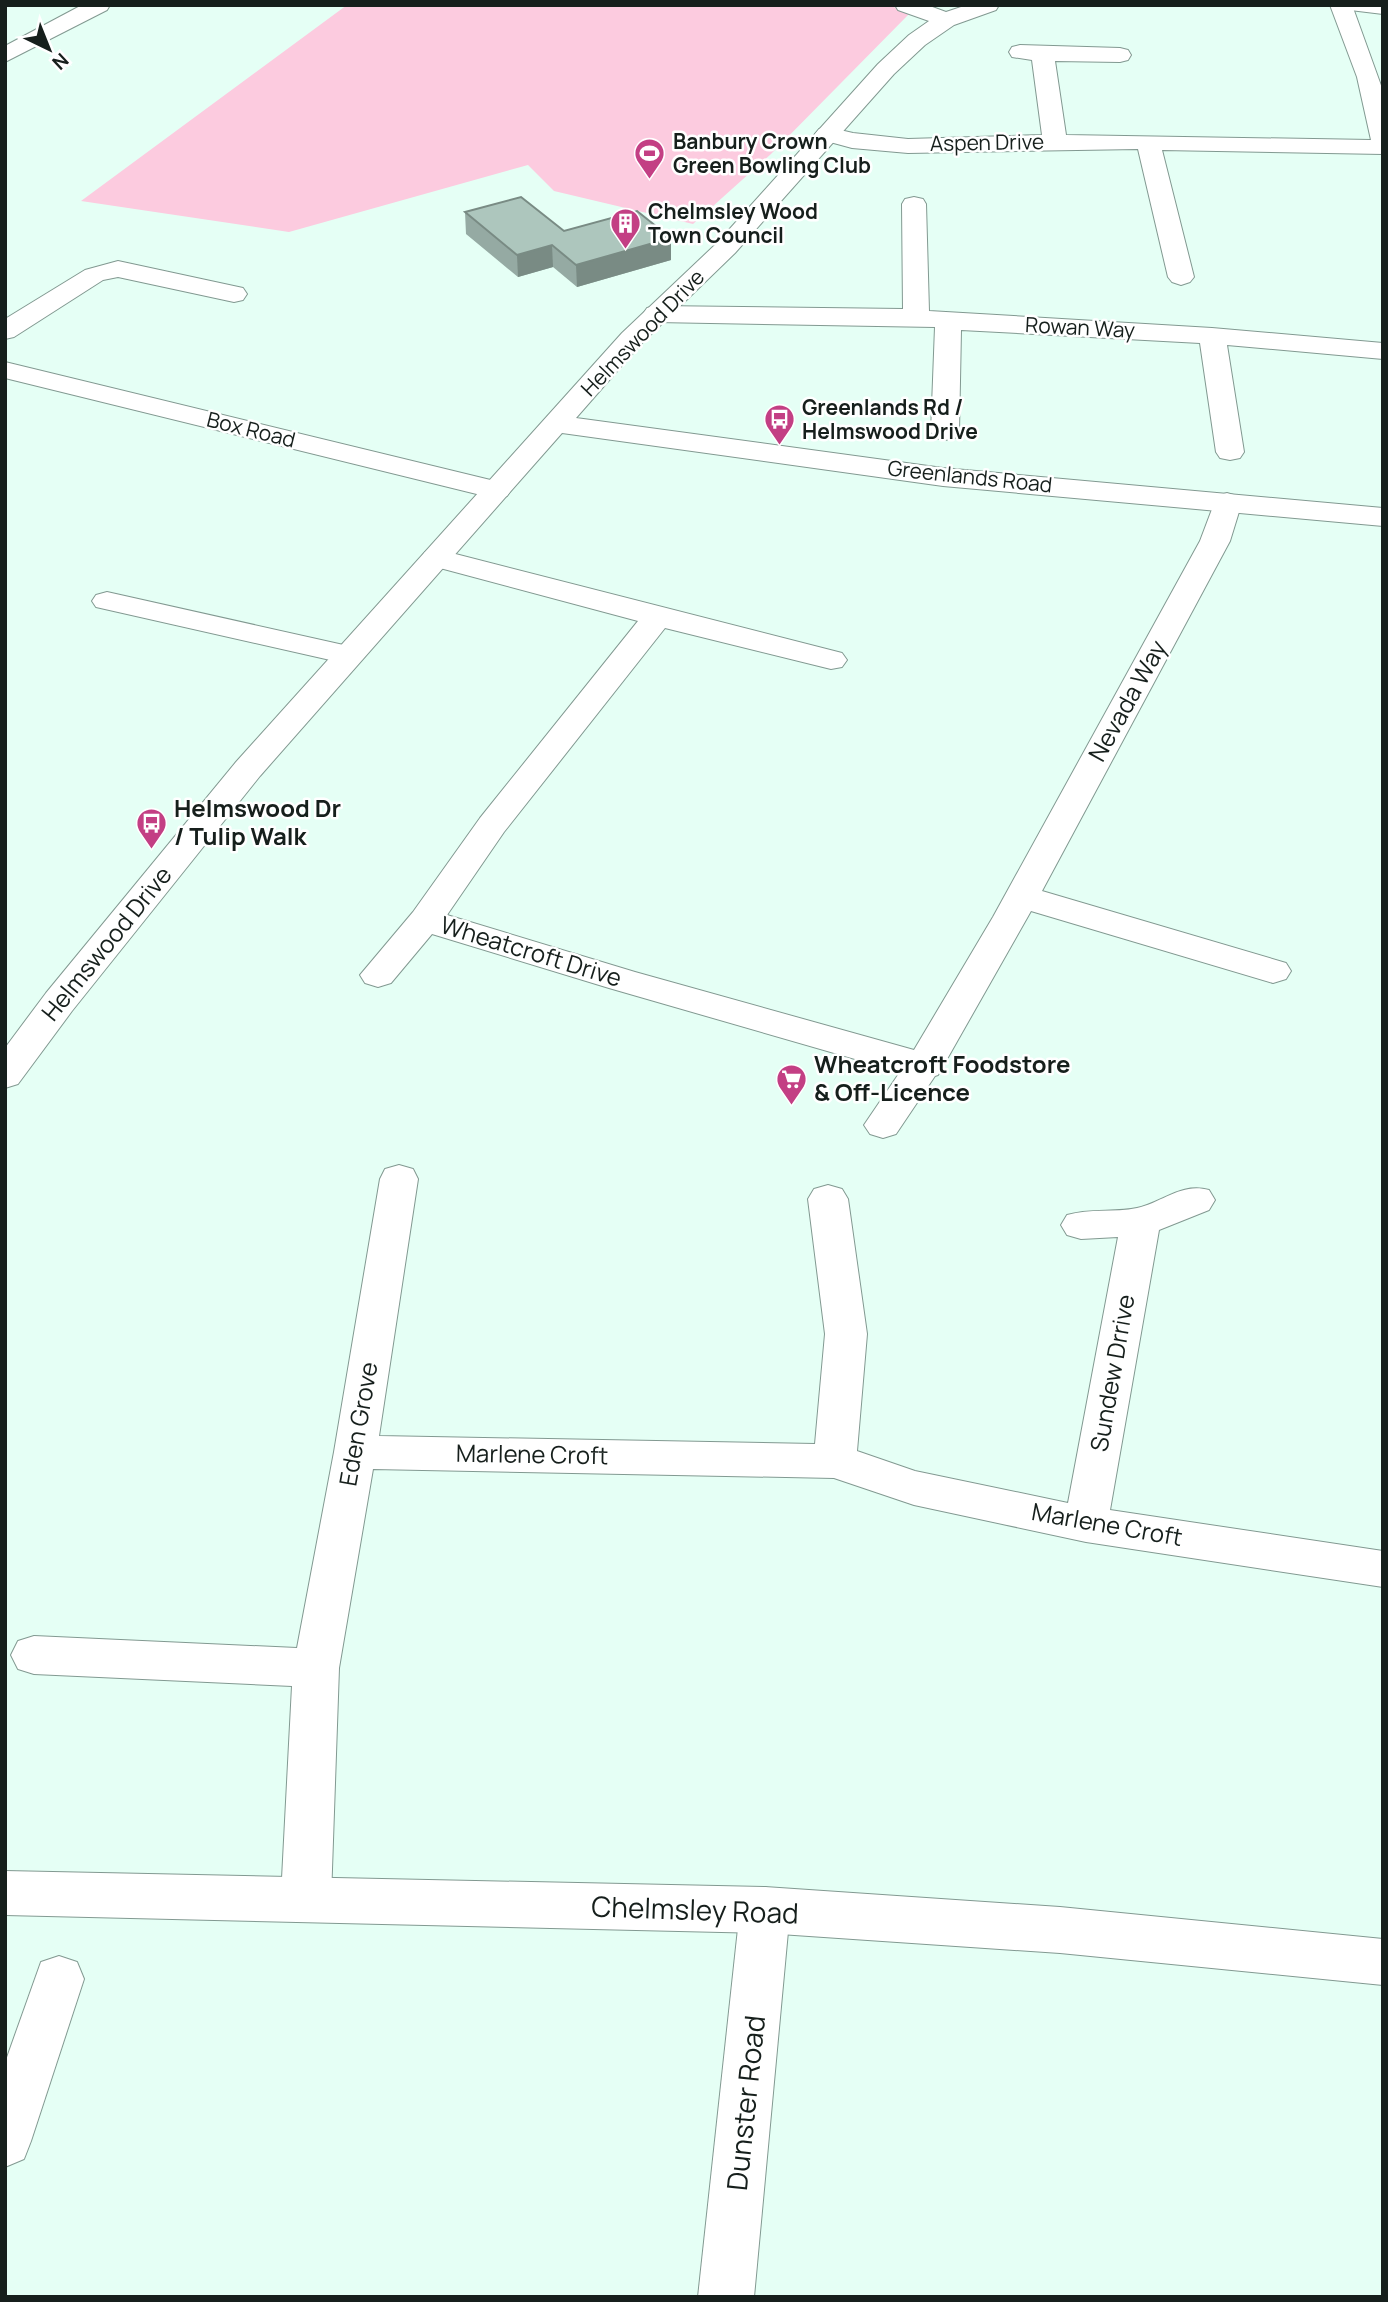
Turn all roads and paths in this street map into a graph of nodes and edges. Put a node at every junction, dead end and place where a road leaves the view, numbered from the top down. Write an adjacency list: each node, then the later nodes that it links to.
1 (99, 5): 10 (street)
2 (906, 5): 7 (street)
3 (988, 5): 7 (street, Helmswood Drive)
4 (1341, 5): 12 (street)
5 (1358, 5): 6 (street)
6 (1383, 6)
7 (946, 20): 13 (street, Helmswood Drive)
8 (1020, 52): 9 (street)
9 (1043, 54): 11 (street); 15 (street)
10 (5, 55)
11 (1120, 55)
12 (1375, 77): 14 (street)
13 (827, 134): 15 (street, Aspen Drive); 21 (street, Helmswood Drive)
14 (1383, 141)
15 (1055, 142): 16 (street, Aspen Drive)
16 (1148, 143): 17 (street, Aspen Drive); 19 (street)
17 (1383, 147)
18 (914, 205): 22 (street)
19 (1181, 277)
20 (234, 294): 24 (street)
21 (656, 314): 22 (street, Rowan Way); 28 (street, Helmswood Drive)
22 (916, 317): 23 (street, Rowan Way)
23 (948, 321): 25 (street, Rowan Way); 29 (street)
24 (5, 331)
25 (1212, 336): 26 (street, Rowan Way); 30 (street)
26 (1383, 351)
27 (5, 370): 31 (street, Box Road)
28 (558, 424): 31 (street, Helmswood Drive); 32 (street, Greenlands Road)
29 (944, 432)
30 (1230, 452)
31 (497, 490): 34 (street, Helmswood Drive)
32 (1227, 502): 33 (street, Greenlands Road); 39 (street, Nevada Way)
33 (1383, 517)
34 (436, 558): 36 (street); 37 (street, Helmswood Drive)
35 (107, 601): 37 (street)
36 (658, 617): 38 (street); 40 (street, Wheatcroft Drive)
37 (348, 656): 44 (street, Helmswood Drive)
38 (831, 660)
39 (1024, 897): 41 (street); 43 (street, Nevada Way)
40 (425, 919): 42 (street); 43 (street, Wheatcroft Drive)
41 (1273, 971)
42 (378, 975)
43 (925, 1066): 45 (street, Nevada Way)
44 (5, 1075)
45 (883, 1125)
46 (399, 1179): 51 (street, Eden Grove)
47 (828, 1199): 52 (street)
48 (1195, 1200): 49 (street)
49 (1140, 1222): 50 (street); 53 (street, Sundew Drrive)
50 (1081, 1225)
51 (355, 1452): 52 (street, Marlene Croft); 56 (street, Eden Grove)
52 (835, 1461): 53 (street, Marlene Croft)
53 (1086, 1524): 54 (street, Marlene Croft)
54 (1383, 1569)
55 (34, 1655): 56 (street)
56 (316, 1668): 58 (street, Eden Grove)
57 (5, 1893): 58 (street, Chelmsley Road)
58 (306, 1898): 59 (street, Chelmsley Road)
59 (765, 1910): 60 (street, Chelmsley Road); 63 (street, Dunster Road)
60 (1383, 1962)
61 (59, 1979): 62 (street)
62 (5, 2141)
63 (726, 2297)

